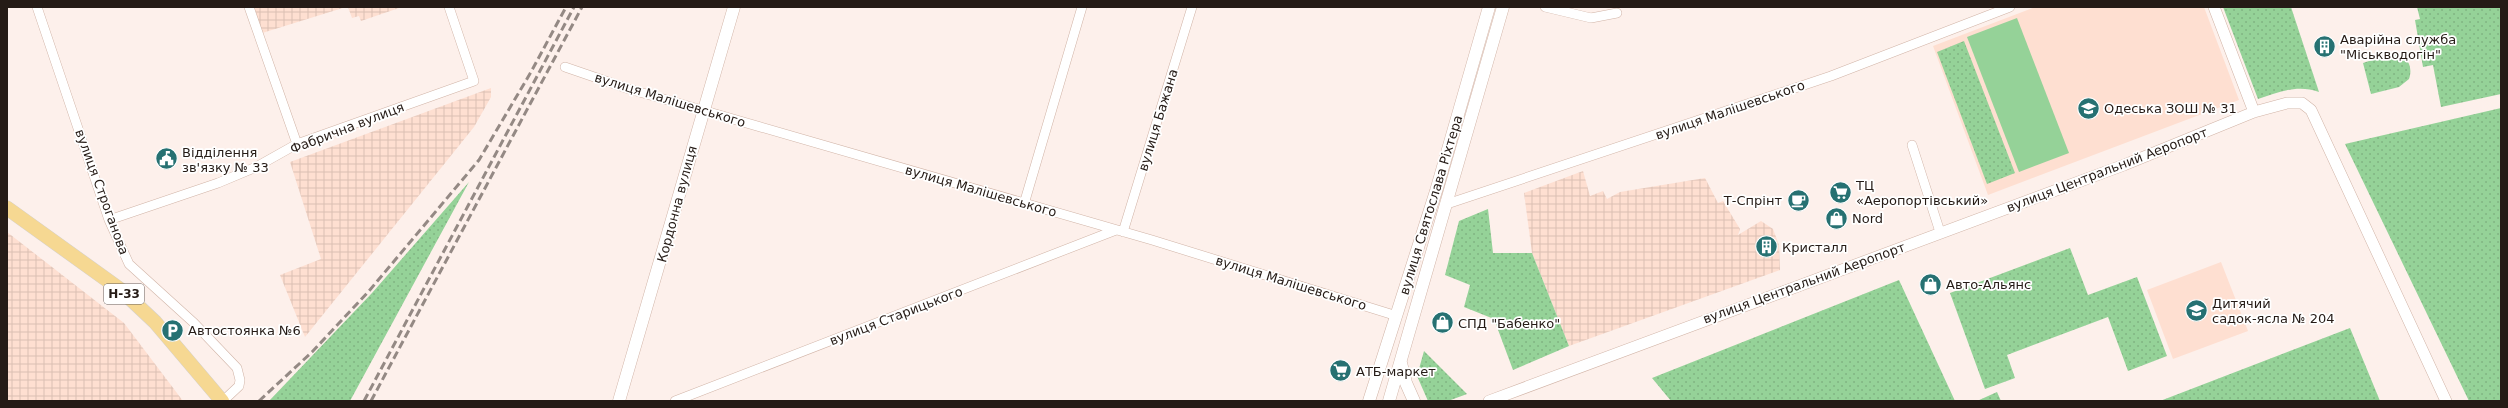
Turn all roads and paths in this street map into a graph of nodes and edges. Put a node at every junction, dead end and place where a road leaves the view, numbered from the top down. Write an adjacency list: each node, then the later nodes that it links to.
1 (37, 7): 21 (street, вулиця Строганова)
2 (249, 7): 16 (street)
3 (449, 7): 16 (street, Фабрична вулиця)
4 (734, 7): 14 (main road, Кордонна вулиця)
5 (1082, 7): 18 (street)
6 (1192, 7): 22 (street, вулиця Бажана)
7 (1489, 7): 24 (main road, вулиця Святослава Ріхтера)
8 (1503, 7): 19 (main road, вулиця Святослава Ріхтера)
9 (1545, 7): 12 (street)
10 (2010, 7): 19 (street, вулиця Малішевського)
11 (2214, 7): 15 (street)
12 (1617, 13)
13 (565, 67): 14 (street, вулиця Малішевського)
14 (703, 111): 18 (street, вулиця Малішевського); 27 (main road, Кордонна вулиця)
15 (2254, 112): 23 (street, вулиця Центральний Аеропорт); 33 (street, вулиця Центральний Аеропорт)
16 (297, 144): 21 (street, Фабрична вулиця)
17 (1912, 145): 23 (street)
18 (1024, 204): 22 (street, вулиця Малішевського)
19 (1447, 204): 25 (main road, вулиця Святослава Ріхтера)
20 (7, 208): 26 (main road, Н-33)
21 (109, 220): 26 (street, вулиця Строганова)
22 (1120, 231): 24 (street, вулиця Малішевського); 28 (street, вулиця Старицького)
23 (1940, 232): 32 (street, вулиця Центральний Аеропорт)
24 (1397, 316): 29 (main road, вулиця Святослава Ріхтера)
25 (1401, 362): 30 (main road, вулиця Святослава Ріхтера); 31 (main road)
26 (222, 401)
27 (619, 401)
28 (675, 401)
29 (1370, 401)
30 (1389, 401)
31 (1414, 401)
32 (1489, 401)
33 (2446, 401)

